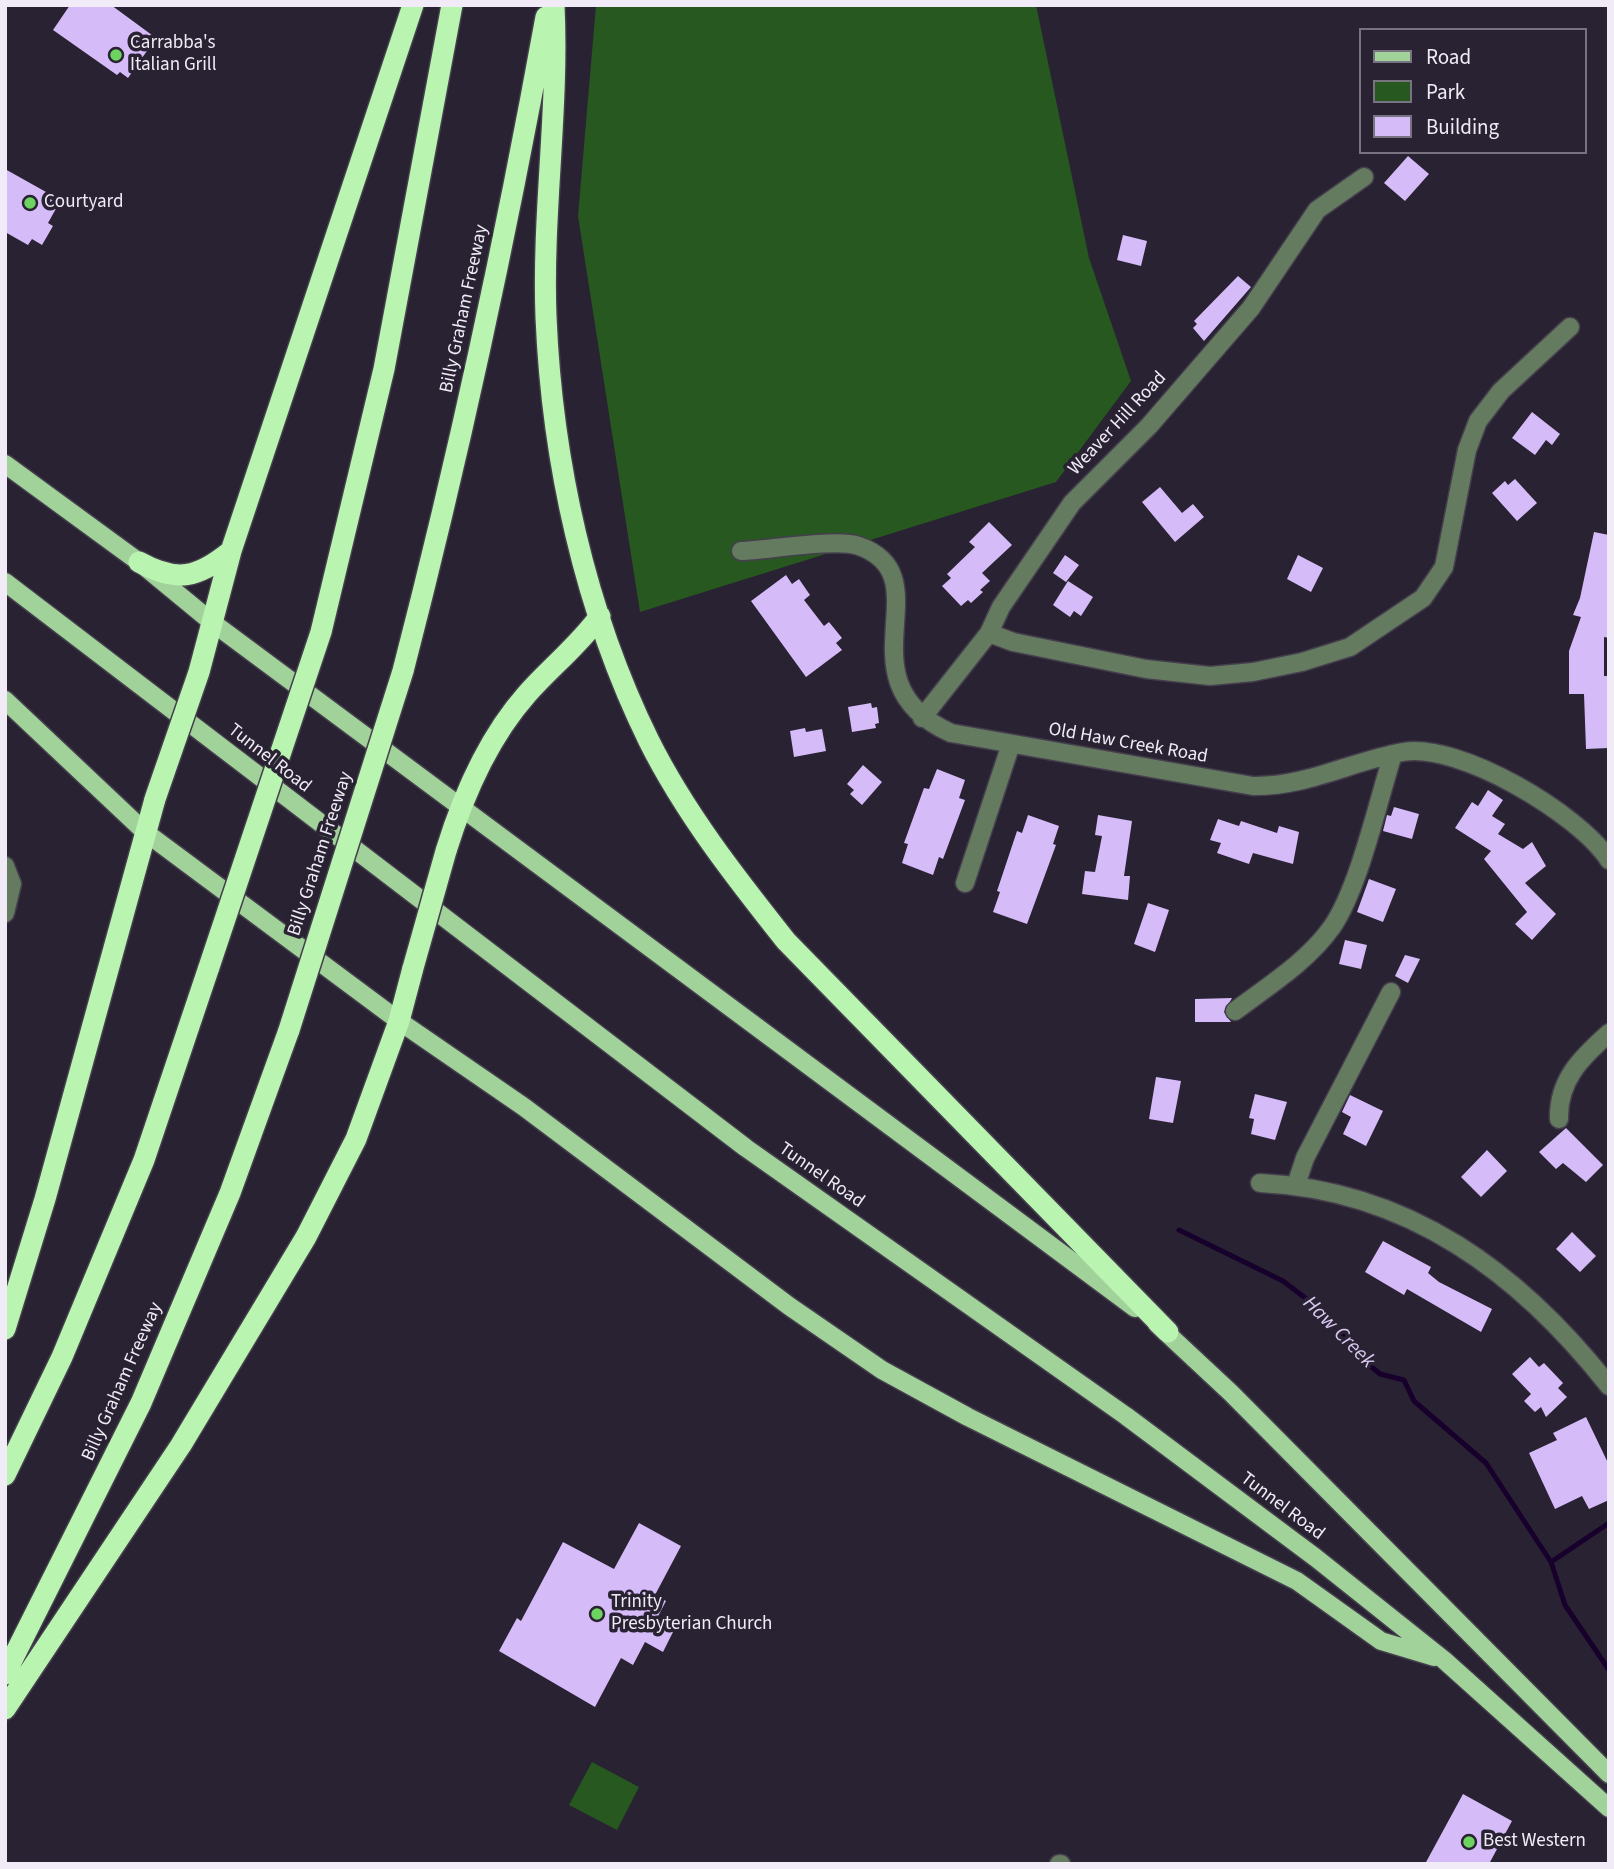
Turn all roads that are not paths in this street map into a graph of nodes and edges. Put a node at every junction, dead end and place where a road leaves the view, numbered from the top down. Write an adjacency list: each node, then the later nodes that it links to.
1 (414, 5): 8 (highway)
2 (452, 5): 35 (highway, bridge)
3 (548, 5): 37 (highway, Billy Graham Freeway, bridge)
4 (554, 5): 12 (highway)
5 (1364, 177): 14 (street, Weaver Hill Road)
6 (1570, 327): 14 (street)
7 (5, 464): 10 (main road)
8 (231, 551): 10 (highway); 13 (highway)
9 (741, 551): 16 (street, Old Haw Creek Road)
10 (139, 562): 13 (main road)
11 (5, 582): 36 (main road, Tunnel Road)
12 (600, 616): 19 (highway); 33 (highway)
13 (213, 623): 19 (main road); 20 (highway, bridge)
14 (989, 633): 16 (street, Weaver Hill Road)
15 (5, 700): 20 (main road)
16 (922, 718): 17 (street, Old Haw Creek Road)
17 (1011, 744): 18 (street, Old Haw Creek Road); 23 (street)
18 (1393, 754): 21 (street, Old Haw Creek Road); 26 (street)
19 (459, 806): 27 (highway, bridge); 33 (main road)
20 (145, 832): 27 (main road); 32 (highway)
21 (1609, 860)
22 (5, 866): 24 (street)
23 (965, 883)
24 (5, 913)
25 (1391, 992): 31 (street)
26 (1235, 1011)
27 (399, 1021): 36 (main road); 38 (highway)
28 (1609, 1033): 29 (street)
29 (1559, 1119)
30 (1259, 1183): 31 (street)
31 (1296, 1185): 34 (street)
32 (5, 1329)
33 (1168, 1332): 39 (main road)
34 (1609, 1386)
35 (5, 1475)
36 (1444, 1660): 40 (main road, Tunnel Road)
37 (5, 1674)
38 (5, 1709)
39 (1609, 1774)
40 (1609, 1808)

